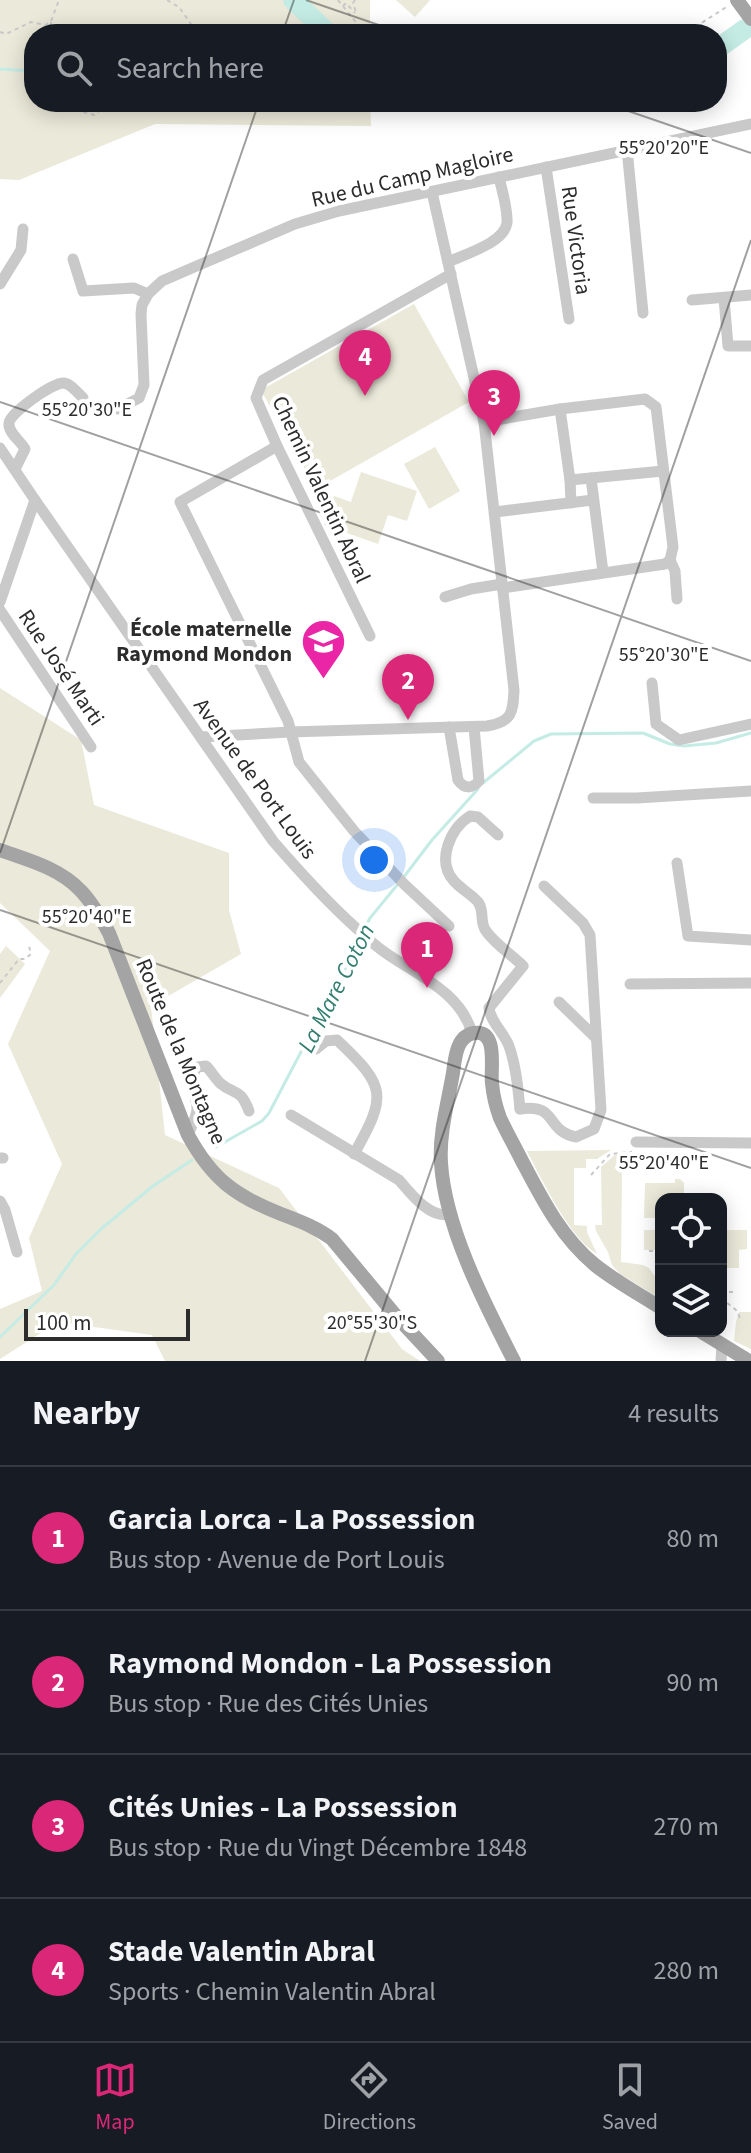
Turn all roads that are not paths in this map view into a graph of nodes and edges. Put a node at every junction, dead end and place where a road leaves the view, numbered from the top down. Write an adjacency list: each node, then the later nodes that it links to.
1 (735, 1): 2 (main road)
2 (751, 19)
3 (751, 124): 4 (street, Rue du Camp Magloire)
4 (627, 149): 5 (street, Rue du Camp Magloire); 16 (street)
5 (546, 167): 6 (street, Rue du Camp Magloire); 17 (street, Rue Victoria)
6 (499, 177): 7 (street, Rue du Camp Magloire); 10 (street, Chemin Valentin Abral)
7 (432, 192): 10 (street); 12 (street, Rue du Camp Magloire)
8 (23, 229): 11 (street)
9 (73, 259): 12 (street)
10 (449, 268): 22 (street); 23 (street, Chemin Valentin Abral)
11 (0, 284)
12 (148, 294): 20 (street)
13 (751, 295): 14 (street)
14 (724, 298): 15 (street); 18 (street)
15 (692, 300)
16 (643, 313)
17 (569, 319)
18 (751, 346)
19 (83, 398): 25 (street)
20 (118, 409)
21 (560, 409): 22 (street); 26 (street); 28 (street)
22 (484, 422): 32 (street)
23 (277, 446): 40 (street, Chemin Valentin Abral); 45 (street)
24 (0, 448): 25 (street, Avenue de Port Louis)
25 (15, 469): 29 (street, Avenue de Port Louis)
26 (663, 471): 27 (street); 33 (street)
27 (591, 478): 28 (street); 30 (street)
28 (570, 480): 31 (street)
29 (35, 500): 38 (street, Rue José Marti); 46 (street, Avenue de Port Louis)
30 (593, 500): 31 (street); 34 (street)
31 (571, 503): 32 (street)
32 (495, 512): 35 (street)
33 (670, 560): 34 (street); 37 (street)
34 (603, 572): 35 (street)
35 (502, 586): 36 (street); 44 (street)
36 (445, 597)
37 (677, 599)
38 (0, 602)
39 (0, 610): 47 (street, Rue José Marti)
40 (370, 636)
41 (652, 683): 42 (street)
42 (751, 724)
43 (449, 727): 44 (street); 44 (street); 45 (street)
44 (474, 727)
45 (290, 732): 46 (street); 54 (street)
46 (201, 737): 59 (street, Avenue de Port Louis)
47 (91, 747)
48 (751, 791): 49 (street)
49 (593, 798)
50 (498, 835): 62 (street)
51 (0, 850): 66 (main road, Route de la Montagne)
52 (677, 863): 55 (street)
53 (544, 886): 60 (street)
54 (449, 926)
55 (751, 940)
56 (751, 983): 57 (street)
57 (630, 984)
58 (559, 1002): 60 (street)
59 (472, 1033): 65 (main road); 71 (main road)
60 (595, 1037): 62 (street)
61 (316, 1049): 69 (street)
62 (520, 1109): 65 (street)
63 (249, 1111): 66 (street)
64 (291, 1115): 69 (street)
65 (504, 1126): 73 (main road)
66 (188, 1135): 77 (main road, Route de la Montagne)
67 (751, 1143): 68 (street)
68 (634, 1147)
69 (354, 1154): 71 (street)
70 (0, 1201): 72 (street)
71 (450, 1214): 78 (main road)
72 (17, 1252)
73 (655, 1304)
74 (710, 1337): 75 (main road)
75 (722, 1344): 76 (main road); 79 (street)
76 (748, 1359)
77 (438, 1361)
78 (514, 1361)
79 (721, 1361)

